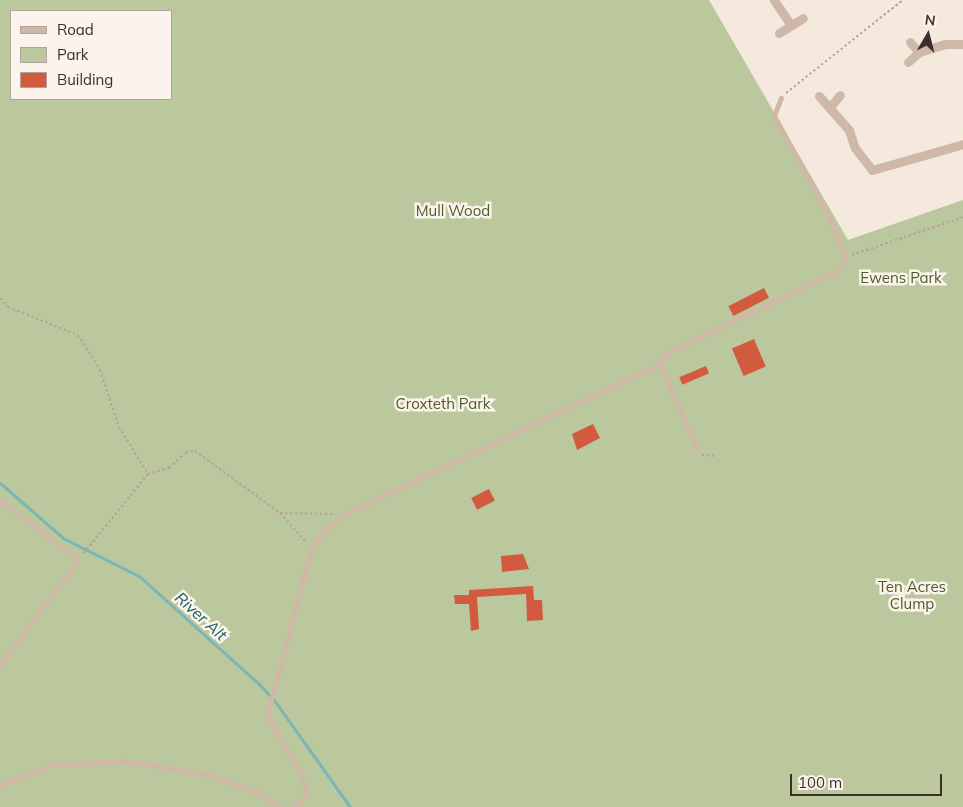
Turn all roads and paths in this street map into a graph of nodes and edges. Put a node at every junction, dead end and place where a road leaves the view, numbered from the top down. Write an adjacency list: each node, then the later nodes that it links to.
1 (774, 0): 4 (street)
2 (903, 0): 12 (path)
3 (803, 18): 4 (street)
4 (791, 25): 5 (street)
5 (779, 33)
6 (910, 42): 8 (street)
7 (963, 44): 8 (street)
8 (919, 52): 9 (street)
9 (908, 62)
10 (840, 95): 13 (street)
11 (819, 96): 13 (street)
12 (781, 98): 16 (lane)
13 (831, 106): 14 (street)
14 (963, 144)
15 (963, 217): 16 (path)
16 (845, 258): 18 (lane)
17 (0, 298): 21 (path)
18 (660, 364): 19 (lane); 24 (lane)
19 (698, 450): 20 (path)
20 (716, 456)
21 (148, 474): 23 (path); 26 (path)
22 (0, 500): 27 (lane)
23 (280, 513): 24 (path); 25 (path)
24 (345, 514): 25 (lane)
25 (311, 552): 30 (lane)
26 (83, 554)
27 (0, 666)
28 (0, 785): 29 (lane)
29 (281, 807)
30 (294, 807)

